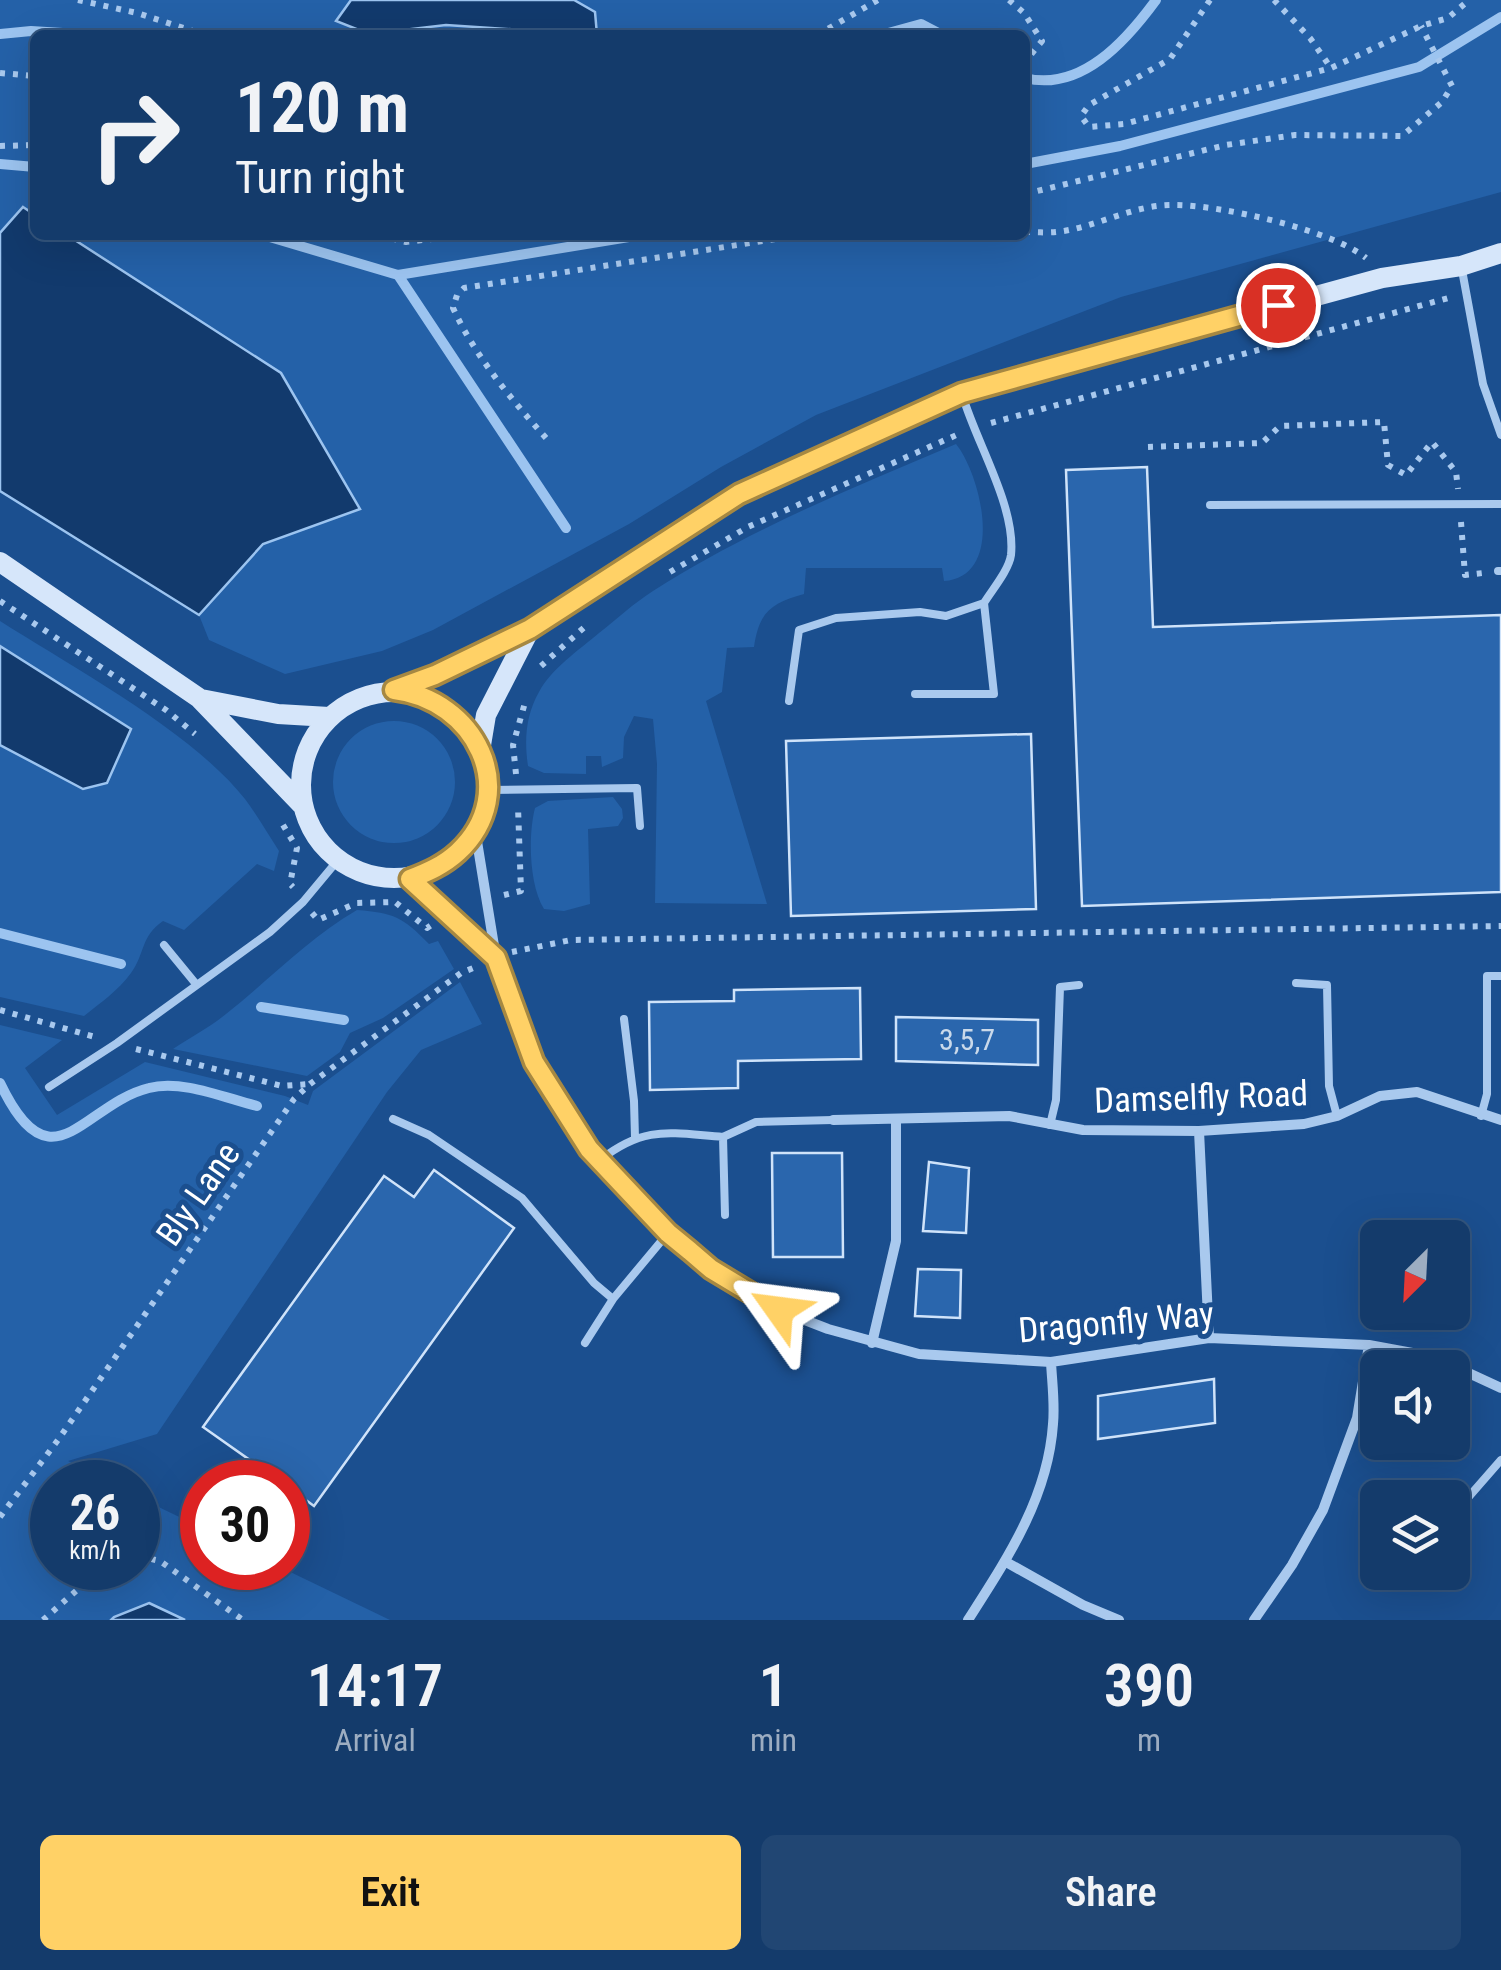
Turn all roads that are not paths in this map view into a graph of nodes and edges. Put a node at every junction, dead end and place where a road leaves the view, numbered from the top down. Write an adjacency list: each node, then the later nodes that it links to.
1 (1501, 253): 2 (street)
2 (1462, 266): 3 (street); 4 (lane)
3 (962, 393): 8 (lane); 9 (street)
4 (1501, 434)
5 (1210, 504): 6 (lane)
6 (1501, 504)
7 (0, 562): 12 (street)
8 (984, 604): 11 (lane); 13 (lane)
9 (530, 629): 10 (street); 15 (street)
10 (394, 690): 14 (street); 15 (street)
11 (915, 694)
12 (199, 698): 14 (street); 17 (street)
13 (788, 701)
14 (329, 717): 17 (street)
15 (480, 752): 16 (street)
16 (488, 790): 18 (lane); 19 (street)
17 (303, 806): 20 (street)
18 (640, 826)
19 (474, 830): 21 (street); 23 (street, Dragonfly Way)
20 (338, 860): 21 (street); 26 (lane)
21 (410, 879): 23 (street, Dragonfly Way)
22 (164, 945): 26 (lane)
23 (496, 958): 40 (street, Dragonfly Way)
24 (1501, 976): 31 (lane)
25 (1296, 982): 30 (lane)
26 (196, 984): 29 (lane)
27 (1079, 985): 36 (lane)
28 (624, 1019): 39 (lane)
29 (49, 1086)
30 (1337, 1116): 31 (street, Damselfly Road); 37 (street, Damselfly Road)
31 (1482, 1116): 35 (street, Damselfly Road)
32 (393, 1120): 43 (lane)
33 (834, 1120): 34 (street, Damselfly Road); 38 (lane)
34 (896, 1120): 36 (street, Damselfly Road); 46 (street)
35 (1501, 1120)
36 (1050, 1125): 37 (street, Damselfly Road)
37 (1199, 1132): 44 (street)
38 (723, 1137): 39 (lane); 41 (lane)
39 (635, 1138): 40 (lane)
40 (600, 1160): 42 (street, Dragonfly Way)
41 (724, 1216)
42 (668, 1233): 43 (lane); 46 (street, Dragonfly Way)
43 (614, 1300): 45 (lane)
44 (1209, 1338): 47 (street, Dragonfly Way); 48 (street, Dragonfly Way)
45 (585, 1343)
46 (872, 1343): 48 (street, Dragonfly Way)
47 (1369, 1345): 49 (street, Dragonfly Way); 55 (street)
48 (1051, 1362): 52 (street)
49 (1501, 1388)
50 (1501, 1460): 51 (lane)
51 (1470, 1495)
52 (1006, 1562): 53 (street); 54 (street)
53 (968, 1620)
54 (1119, 1620)
55 (1254, 1620)

